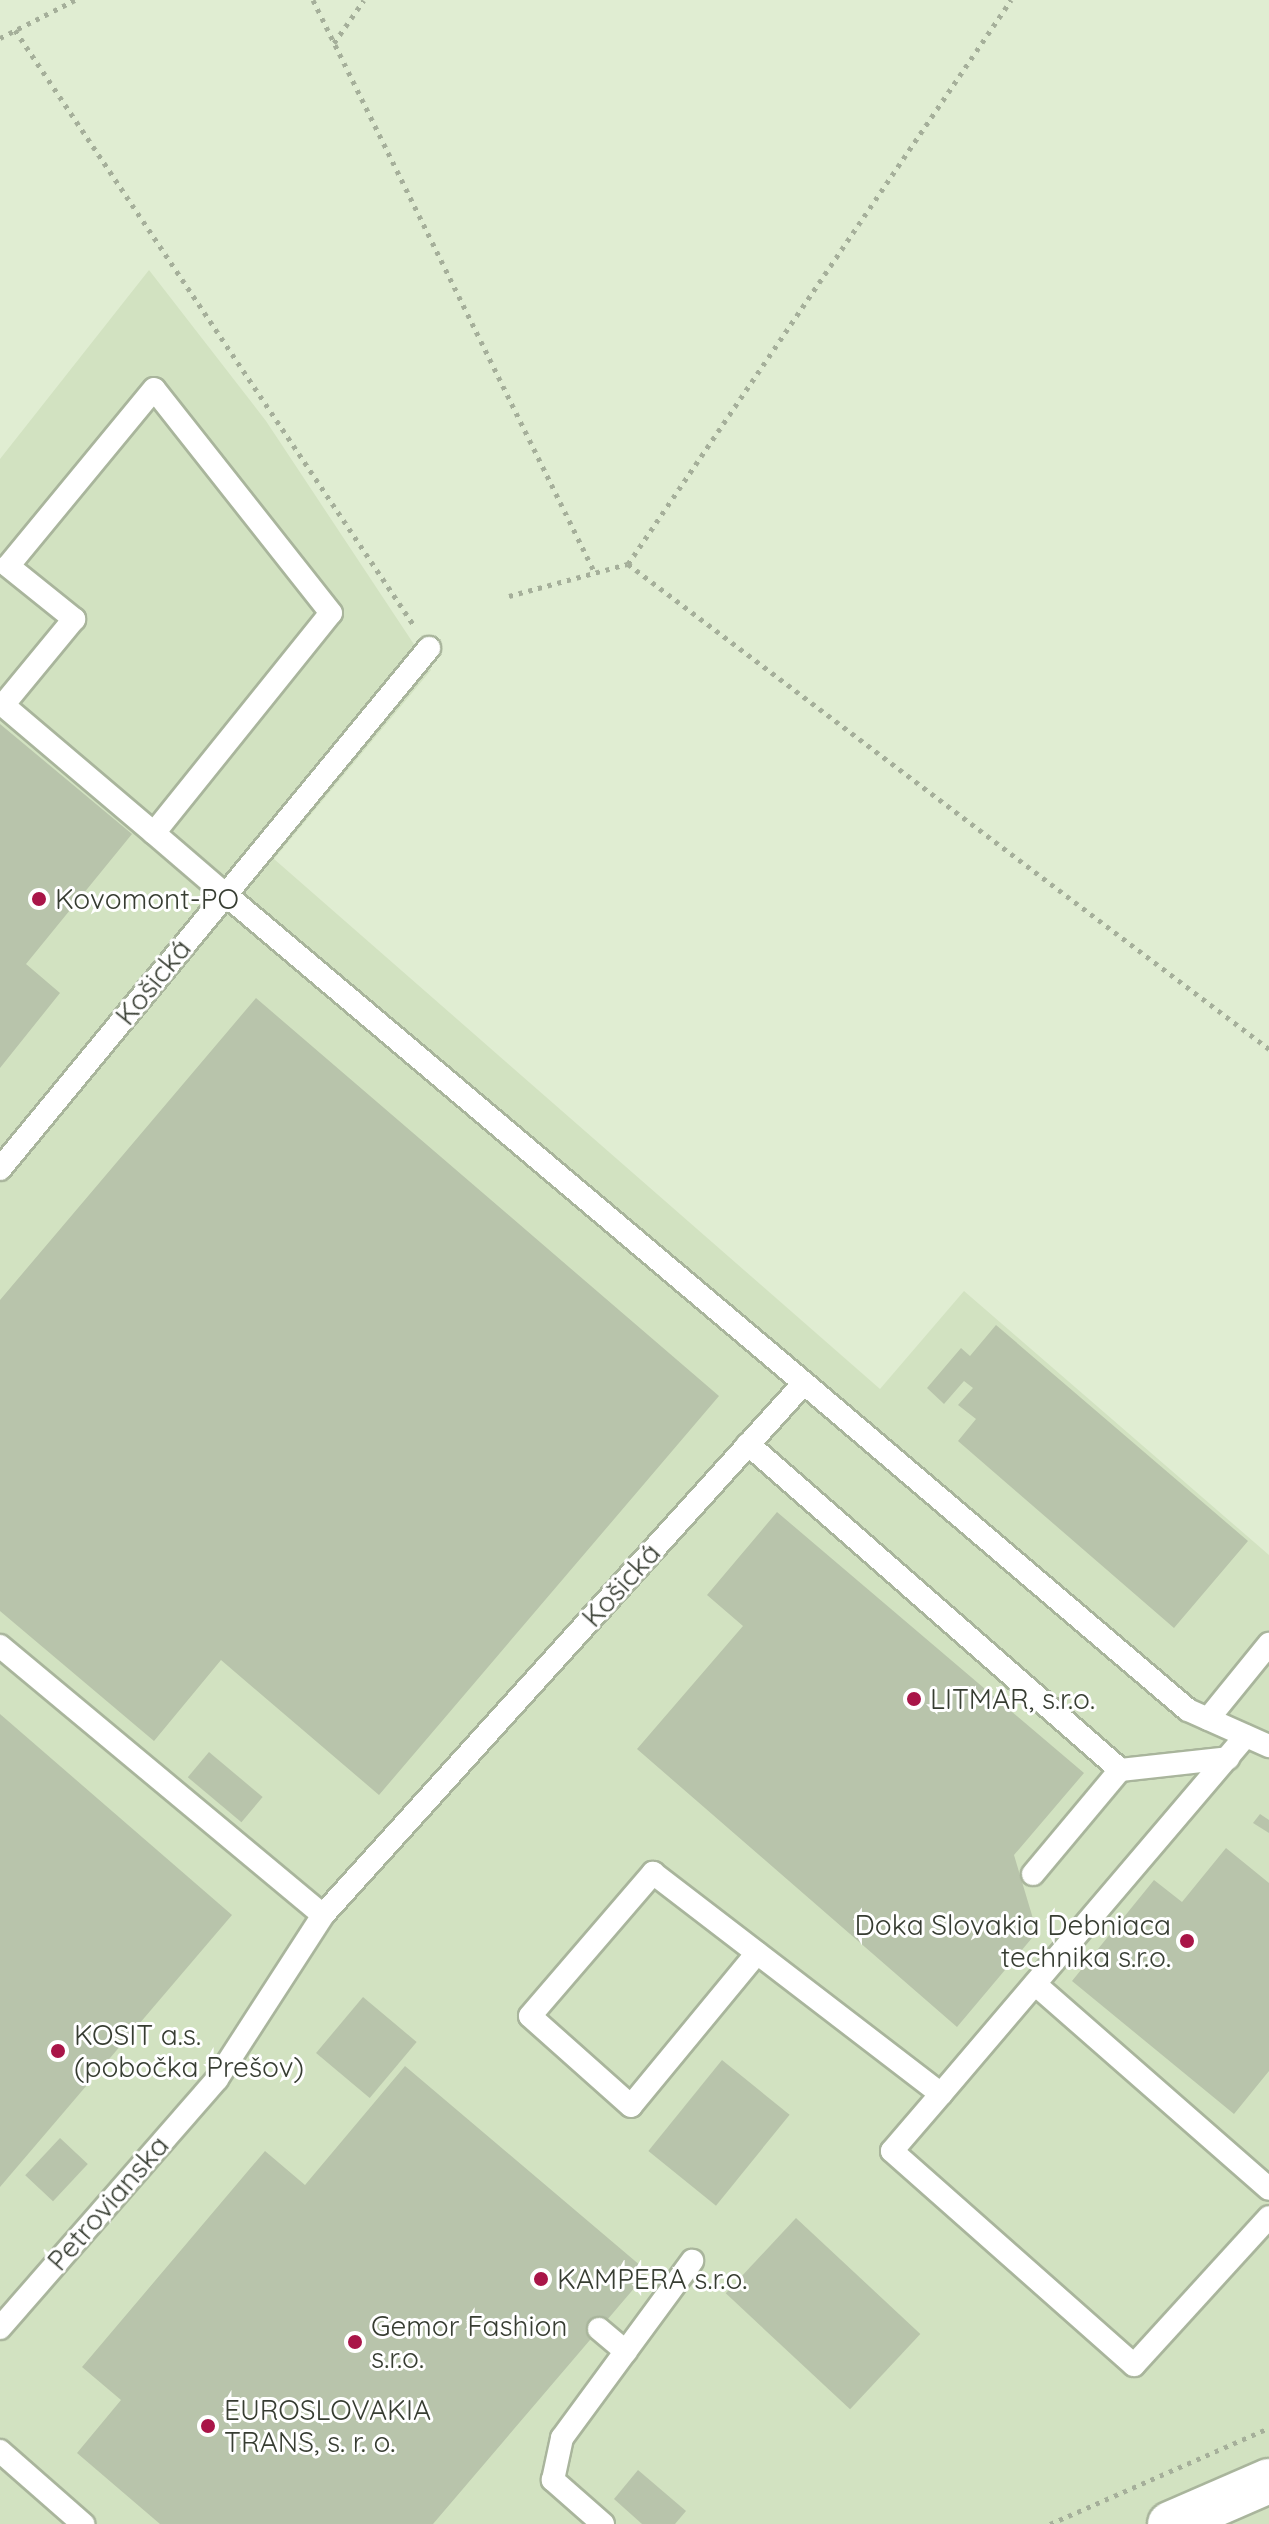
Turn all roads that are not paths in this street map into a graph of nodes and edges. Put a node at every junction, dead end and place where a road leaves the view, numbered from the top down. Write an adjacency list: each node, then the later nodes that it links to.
1 (429, 648): 3 (lane, Košická)
2 (154, 833): 2 (lane); 3 (lane)
3 (225, 894): 4 (lane, Košická); 5 (lane)
4 (0, 1169)
5 (804, 1383): 6 (lane, Košická); 9 (lane)
6 (748, 1444): 13 (lane); 15 (lane, Košická)
7 (1269, 1644): 9 (lane)
8 (0, 1646): 15 (lane)
9 (1208, 1719): 10 (lane)
10 (1246, 1736): 11 (lane); 12 (lane)
11 (1269, 1746)
12 (1228, 1758): 13 (lane); 17 (lane)
13 (1120, 1770): 14 (lane)
14 (1033, 1874)
15 (323, 1915): 18 (lane, Košická)
16 (757, 1953): 16 (lane); 19 (lane)
17 (1035, 1984): 19 (lane); 20 (lane)
18 (217, 2079): 23 (lane, Petrovianska)
19 (941, 2094): 21 (lane)
20 (1269, 2189)
21 (1269, 2217)
22 (692, 2261): 25 (lane)
23 (0, 2328)
24 (599, 2329): 25 (lane)
25 (626, 2352): 29 (lane)
26 (0, 2451): 28 (lane)
27 (1269, 2481): 30 (main road)
28 (83, 2524)
29 (603, 2524)
30 (1170, 2524)

